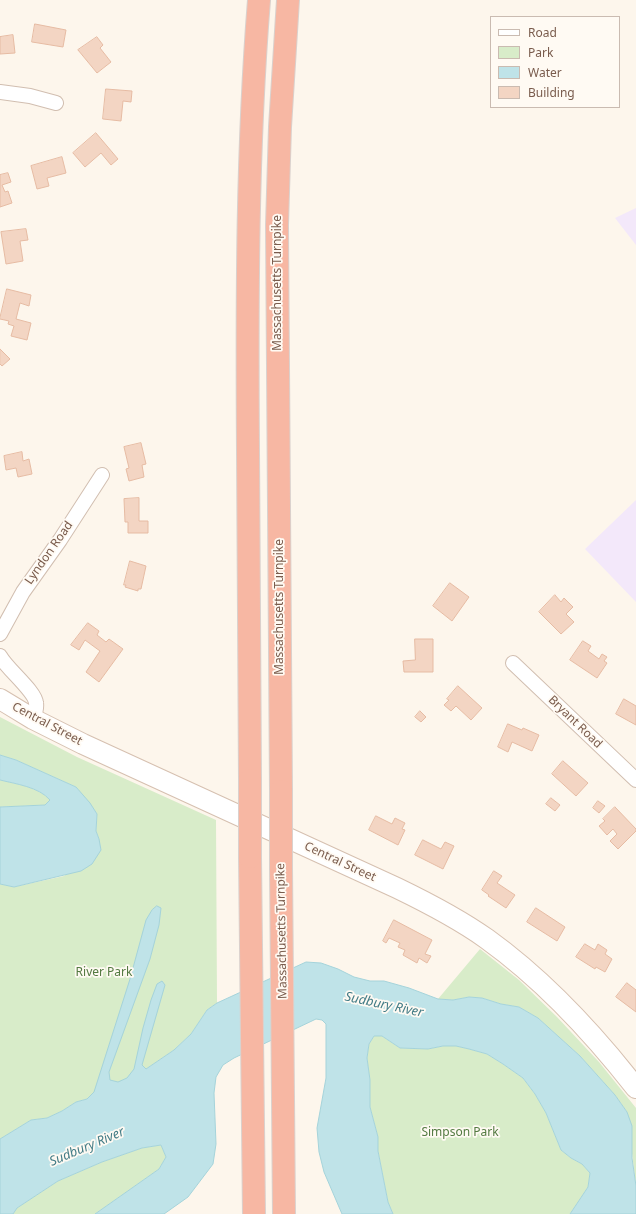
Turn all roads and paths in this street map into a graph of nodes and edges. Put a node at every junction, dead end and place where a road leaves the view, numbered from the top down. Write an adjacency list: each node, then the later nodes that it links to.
1 (259, 0): 13 (highway, bridge)
2 (288, 0): 14 (highway, Massachusetts Turnpike, bridge)
3 (0, 92): 4 (street)
4 (56, 103)
5 (102, 475): 6 (street, Lyndon Road)
6 (0, 634)
7 (0, 656): 10 (street)
8 (513, 663): 11 (street, Bryant Road)
9 (0, 698): 10 (main road, Central Street)
10 (33, 719): 12 (main road, Central Street)
11 (636, 780)
12 (636, 1088)
13 (254, 1214)
14 (284, 1214)

